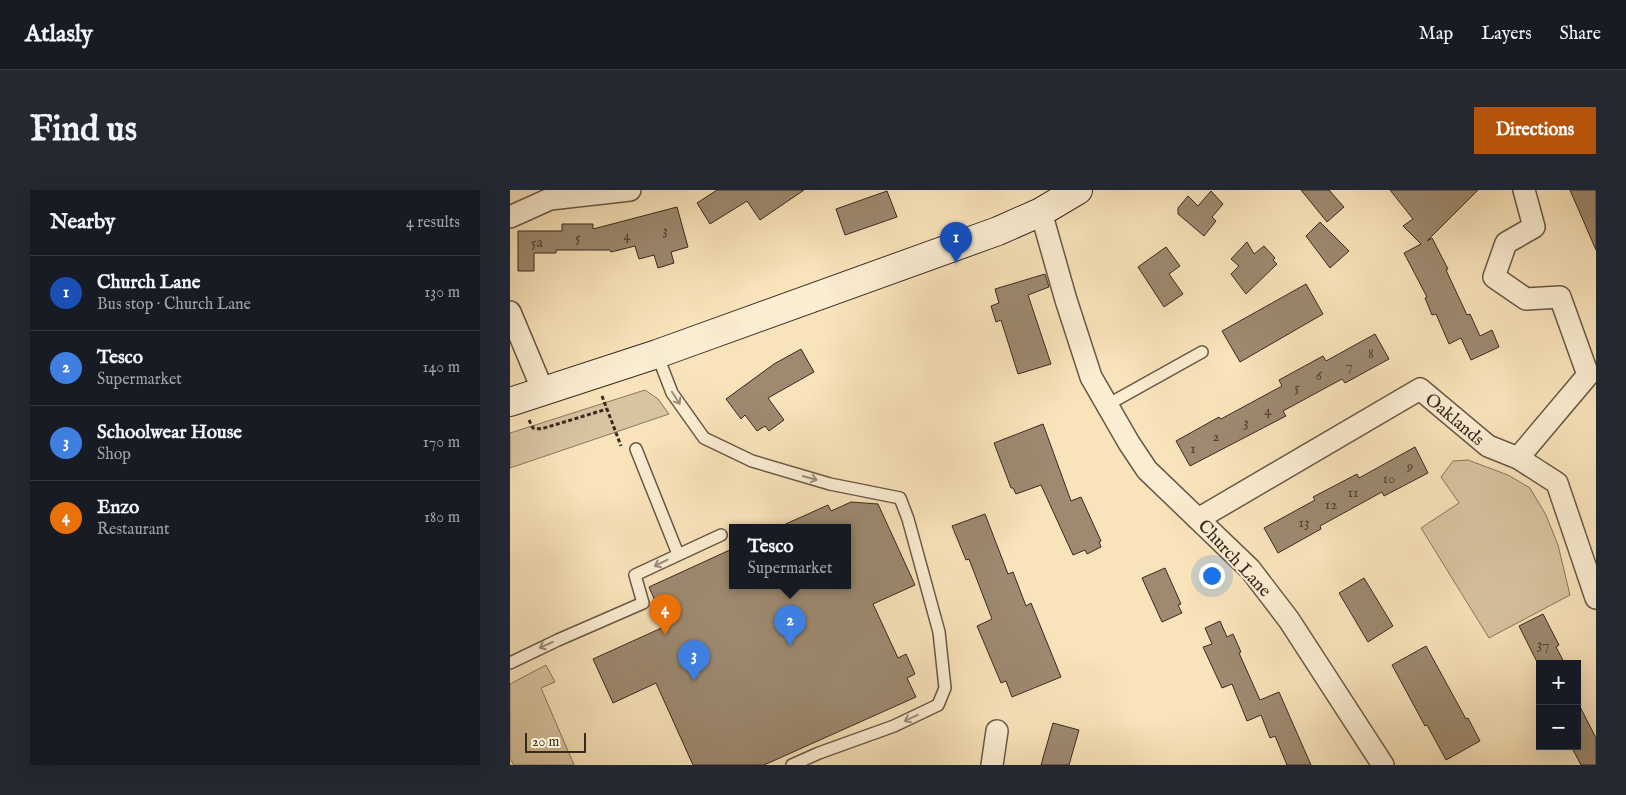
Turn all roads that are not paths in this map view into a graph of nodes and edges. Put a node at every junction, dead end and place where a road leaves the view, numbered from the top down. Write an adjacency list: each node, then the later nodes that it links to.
1 (630, 190): 5 (street)
2 (1078, 190): 4 (main road)
3 (1524, 190): 12 (street)
4 (1041, 212): 8 (main road); 10 (street, Church Lane)
5 (510, 217)
6 (510, 312): 9 (street)
7 (1202, 352): 10 (lane)
8 (657, 354): 9 (main road); 19 (lane, one-way to 19)
9 (524, 397)
10 (1107, 405): 13 (street, Church Lane)
11 (636, 449): 15 (lane)
12 (1518, 458): 13 (street, Oaklands); 16 (street, Oaklands)
13 (1198, 519): 21 (street, Church Lane)
14 (721, 535): 15 (lane)
15 (678, 554): 17 (lane, one-way to 17)
16 (1596, 598)
17 (513, 661)
18 (997, 731): 20 (street)
19 (792, 765)
20 (992, 765)
21 (1383, 765)

